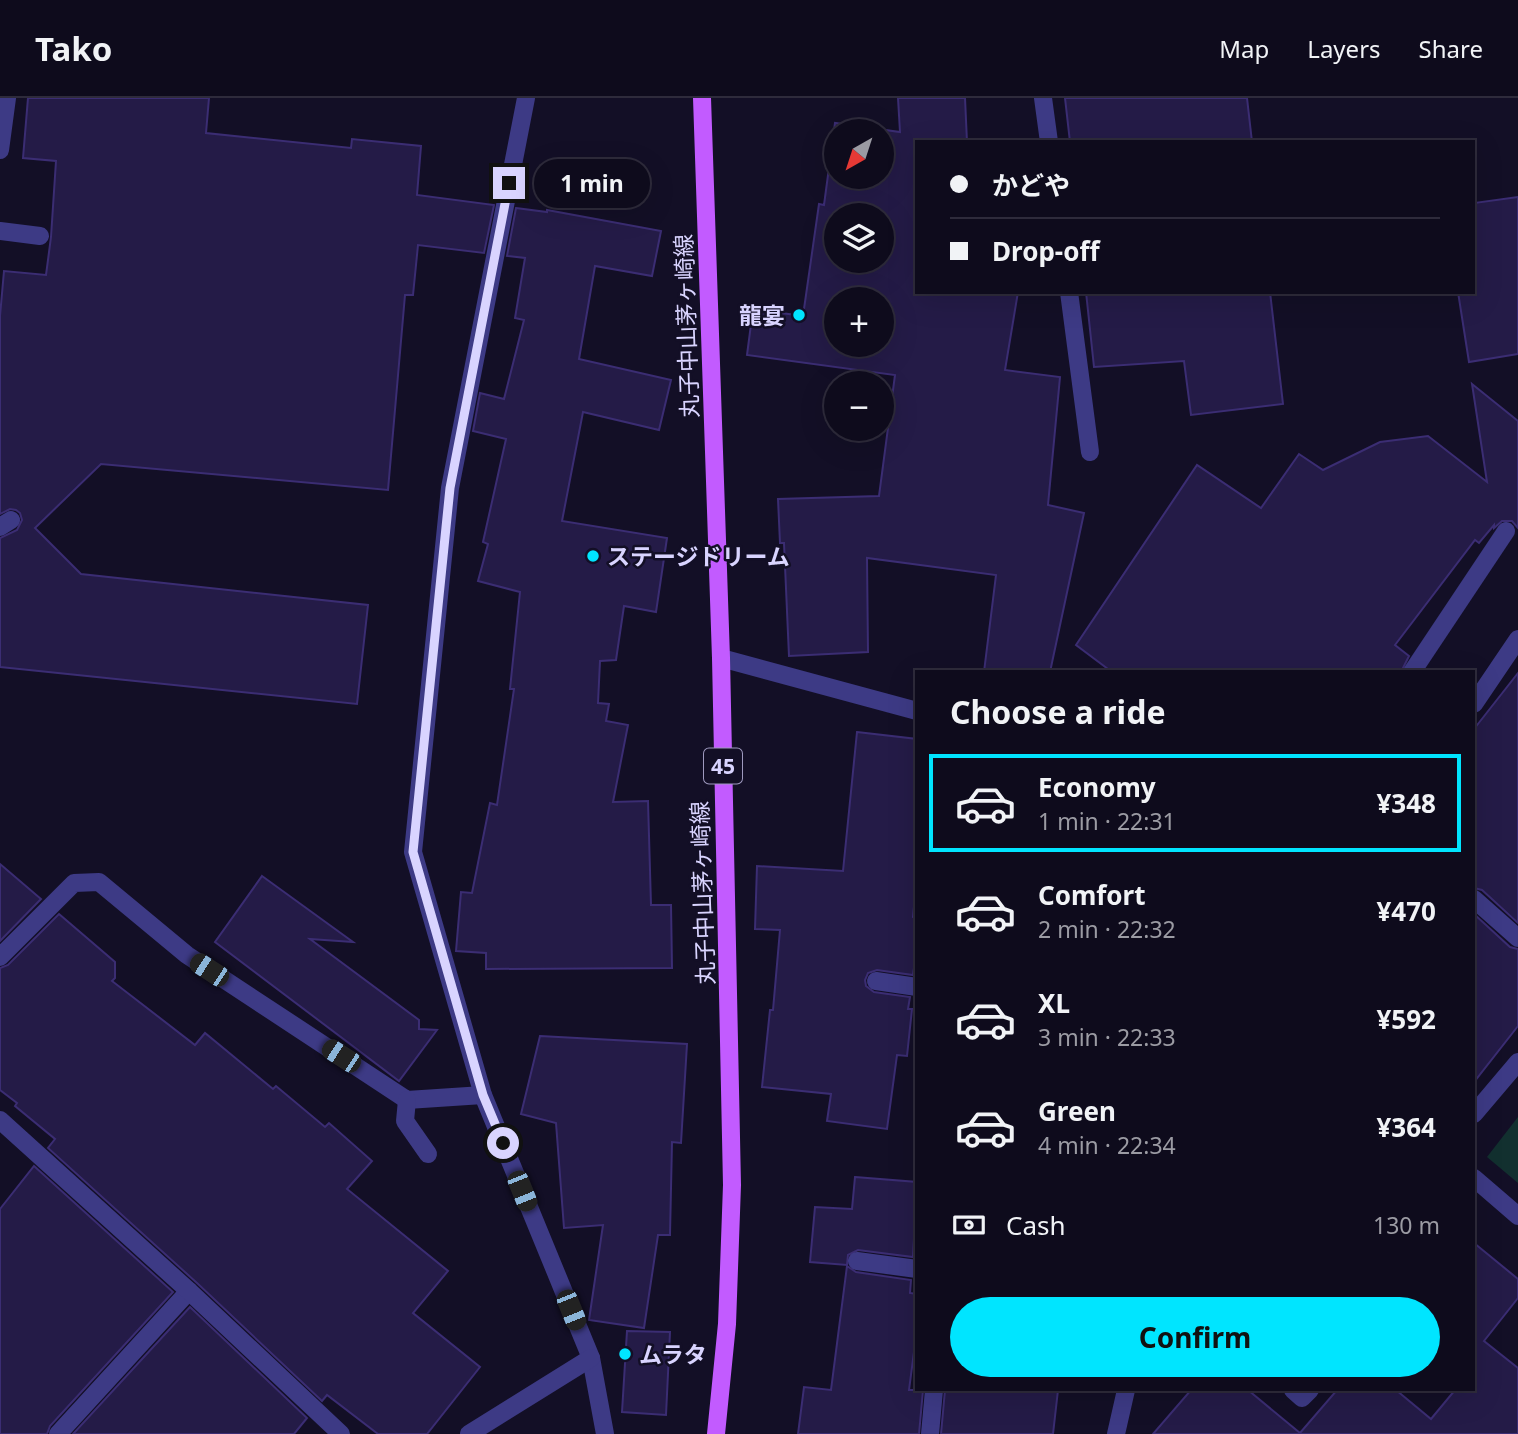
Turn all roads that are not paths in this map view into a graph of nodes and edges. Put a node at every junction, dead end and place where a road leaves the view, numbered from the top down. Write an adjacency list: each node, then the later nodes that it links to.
1 (7, 98): 6 (street)
2 (526, 98): 23 (street)
3 (702, 98): 13 (main road, 丸子中山茅ヶ崎線 / 45)
4 (1043, 98): 5 (street)
5 (1049, 140)
6 (0, 150)
7 (0, 231): 8 (street)
8 (40, 236)
9 (1069, 294): 10 (street)
10 (1090, 452)
11 (1506, 531): 14 (street)
12 (1518, 639): 15 (street)
13 (721, 658): 16 (street); 42 (main road, 丸子中山茅ヶ崎線 / 45)
14 (1413, 670)
15 (1475, 703)
16 (915, 710)
17 (1475, 900): 18 (street)
18 (1518, 938)
19 (0, 957): 24 (street)
20 (876, 981): 21 (street)
21 (915, 987)
22 (1518, 1062): 25 (street)
23 (483, 1095): 24 (street); 33 (street)
24 (407, 1100): 27 (street)
25 (1475, 1113)
26 (0, 1120): 32 (street)
27 (428, 1154)
28 (1475, 1179): 29 (street)
29 (1518, 1216)
30 (858, 1261): 31 (street)
31 (915, 1269)
32 (189, 1292): 38 (street); 39 (street)
33 (591, 1358): 40 (street); 41 (street)
34 (934, 1391): 43 (street)
35 (1126, 1391): 44 (street)
36 (1294, 1391): 37 (street)
37 (1309, 1391)
38 (58, 1434)
39 (341, 1434)
40 (469, 1434)
41 (605, 1434)
42 (716, 1434)
43 (930, 1434)
44 (1116, 1434)

